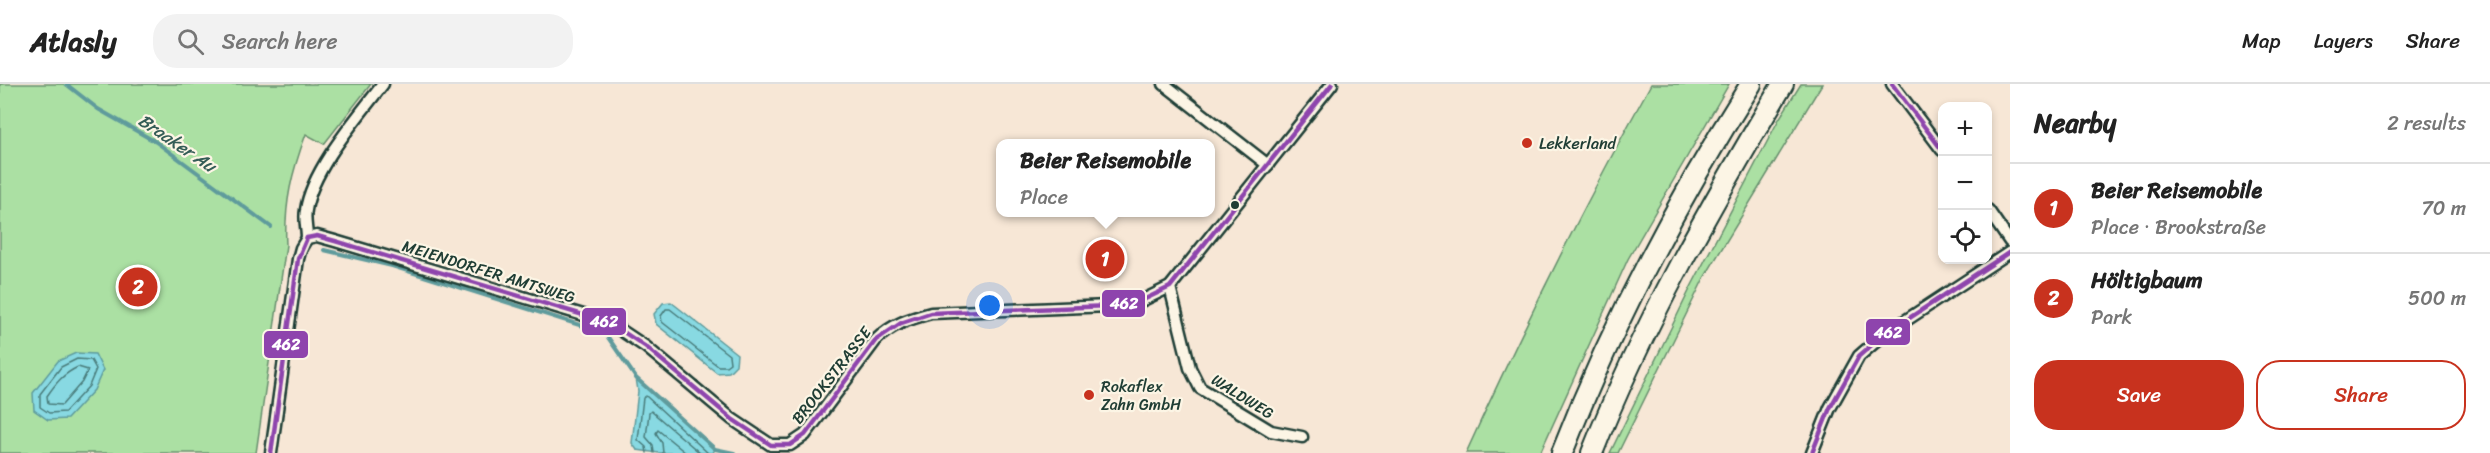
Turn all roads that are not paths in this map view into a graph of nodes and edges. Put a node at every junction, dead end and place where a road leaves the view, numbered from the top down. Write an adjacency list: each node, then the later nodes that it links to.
1 (383, 84): 10 (street)
2 (1164, 84): 8 (street)
3 (1332, 84): 8 (street, BROOKSTRASSE)
4 (1750, 84): 17 (highway)
5 (1783, 84): 18 (highway)
6 (1892, 84): 7 (street)
7 (1938, 145)
8 (1268, 165): 13 (street, BROOKSTRASSE)
9 (1992, 216): 11 (street)
10 (308, 238): 15 (street, MEIENDORFER AMTSWEG); 16 (street)
11 (2010, 242)
12 (2010, 252): 19 (street)
13 (1170, 287): 14 (street, WALDWEG); 15 (street, BROOKSTRASSE)
14 (1302, 437)
15 (794, 449)
16 (271, 453)
17 (1562, 453)
18 (1592, 453)
19 (1812, 453)

